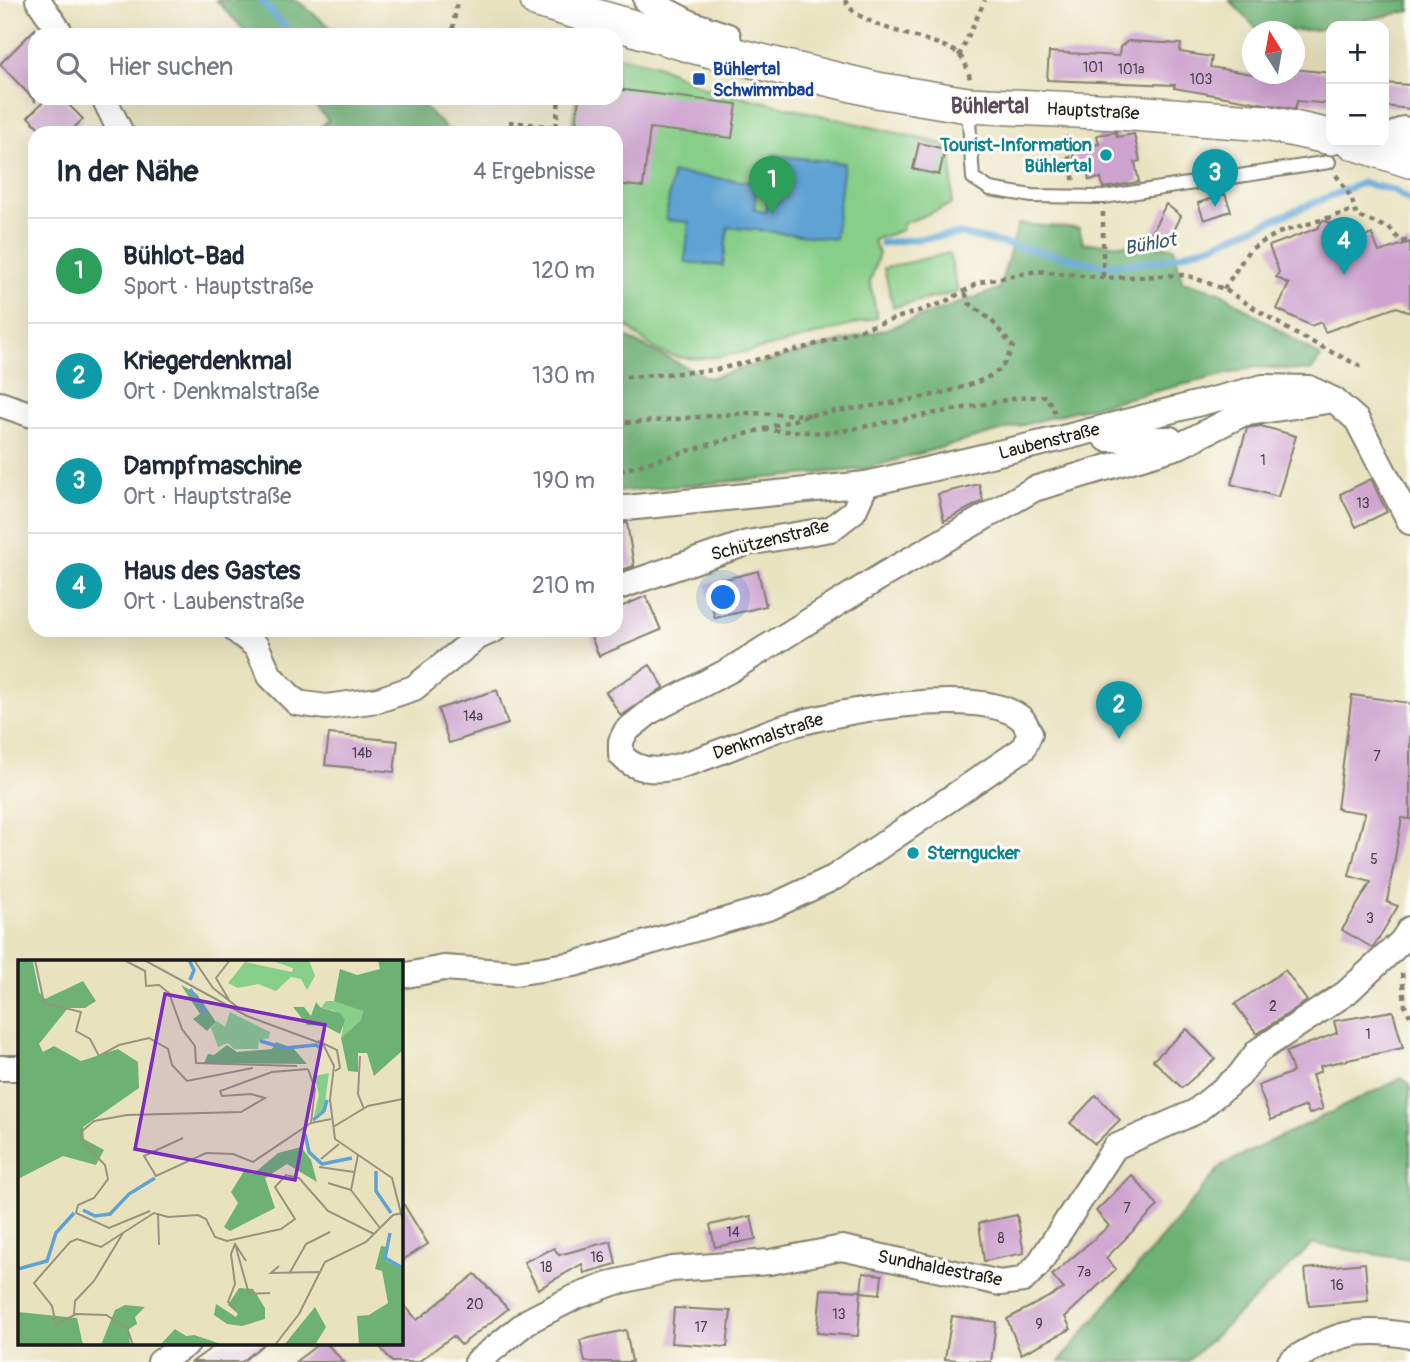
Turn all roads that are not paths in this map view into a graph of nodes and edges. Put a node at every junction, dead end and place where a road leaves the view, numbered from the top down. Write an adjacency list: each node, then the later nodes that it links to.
1 (38, 0): 4 (street)
2 (538, 0): 5 (main road, Hauptstraße)
3 (646, 0): 5 (street)
4 (57, 28)
5 (732, 56): 6 (main road, Hauptstraße)
6 (969, 94): 8 (lane); 12 (main road, Hauptstraße); 13 (lane)
7 (107, 105): 9 (street)
8 (1012, 120)
9 (118, 126)
10 (1410, 130): 11 (street)
11 (1389, 134)
12 (1326, 137)
13 (1349, 147)
14 (1366, 147): 15 (main road, Hauptstraße)
15 (1410, 160)
16 (1334, 400): 19 (street, Laubenstraße); 20 (street, Denkmalstraße); 23 (street, Laubenstraße)
17 (0, 404): 18 (street)
18 (28, 414)
19 (1097, 429): 20 (street); 21 (street, Laubenstraße)
20 (1179, 446): 28 (street, Denkmalstraße)
21 (866, 484): 22 (street, Laubenstraße); 24 (street, Schützenstraße)
22 (623, 508)
23 (1410, 522)
24 (623, 586)
25 (245, 637): 26 (street)
26 (478, 637)
27 (1406, 935): 34 (street, Sundhaldestraße)
28 (402, 976)
29 (0, 1068): 30 (street)
30 (18, 1068)
31 (1410, 1336): 35 (street)
32 (187, 1344): 33 (street)
33 (160, 1362)
34 (477, 1362)
35 (1290, 1362)

